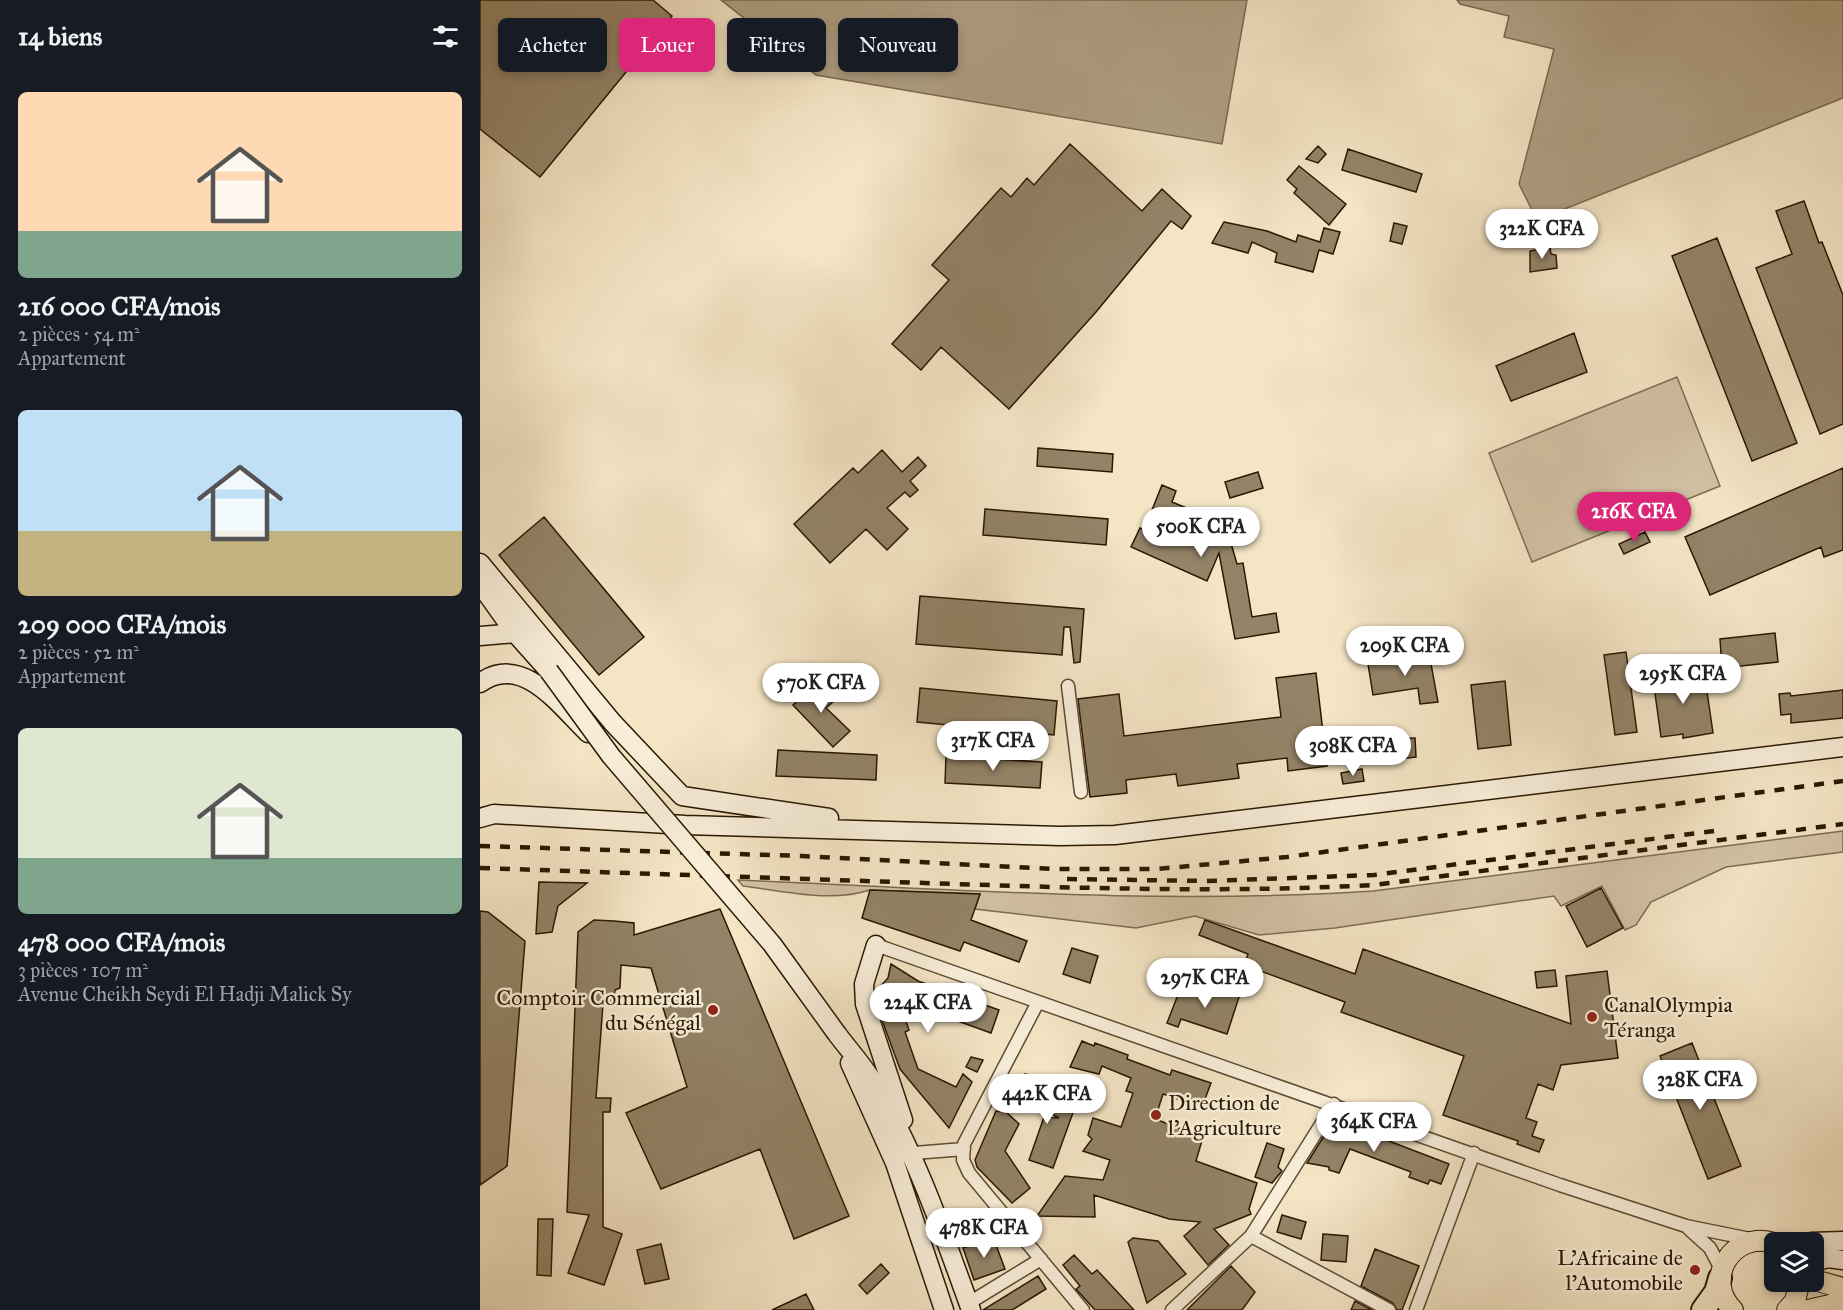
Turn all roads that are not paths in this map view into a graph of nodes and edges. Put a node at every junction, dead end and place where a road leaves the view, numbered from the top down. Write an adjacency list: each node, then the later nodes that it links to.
1 (480, 563): 12 (street)
2 (480, 584): 4 (street)
3 (480, 595): 4 (street)
4 (504, 618): 5 (street)
5 (515, 633): 6 (street); 10 (street, bridge)
6 (480, 636)
7 (484, 674): 10 (street, bridge)
8 (1068, 686): 11 (street)
9 (1843, 747): 15 (street)
10 (611, 756): 18 (street, bridge)
11 (1081, 792)
12 (682, 796): 14 (street); 15 (street)
13 (485, 813): 14 (street)
14 (685, 825): 15 (street)
15 (887, 829)
16 (876, 945): 17 (street); 21 (street)
17 (1038, 1002): 19 (street); 20 (street)
18 (867, 1085): 23 (street); 39 (street)
19 (1334, 1104): 22 (street); 25 (street)
20 (964, 1149): 21 (street); 30 (street)
21 (914, 1153): 23 (street)
22 (1474, 1153): 24 (street); 43 (street)
23 (924, 1184): 38 (street)
24 (1686, 1226): 26 (street); 33 (street)
25 (1251, 1236): 41 (street); 42 (street)
26 (1764, 1241)
27 (1843, 1241): 29 (street)
28 (1764, 1242): 33 (main road)
29 (1824, 1242)
30 (1041, 1259): 38 (street); 40 (street)
31 (1824, 1259): 32 (street)
32 (1843, 1260)
33 (1721, 1274): 44 (highway); 45 (main road)
34 (1824, 1283): 35 (main road)
35 (1843, 1288)
36 (1798, 1292): 46 (main road)
37 (1843, 1302): 47 (main road)
38 (970, 1307)
39 (944, 1310)
40 (1083, 1310)
41 (1172, 1310)
42 (1389, 1310)
43 (1416, 1310)
44 (1703, 1310)
45 (1733, 1310)
46 (1787, 1310)
47 (1808, 1310)

